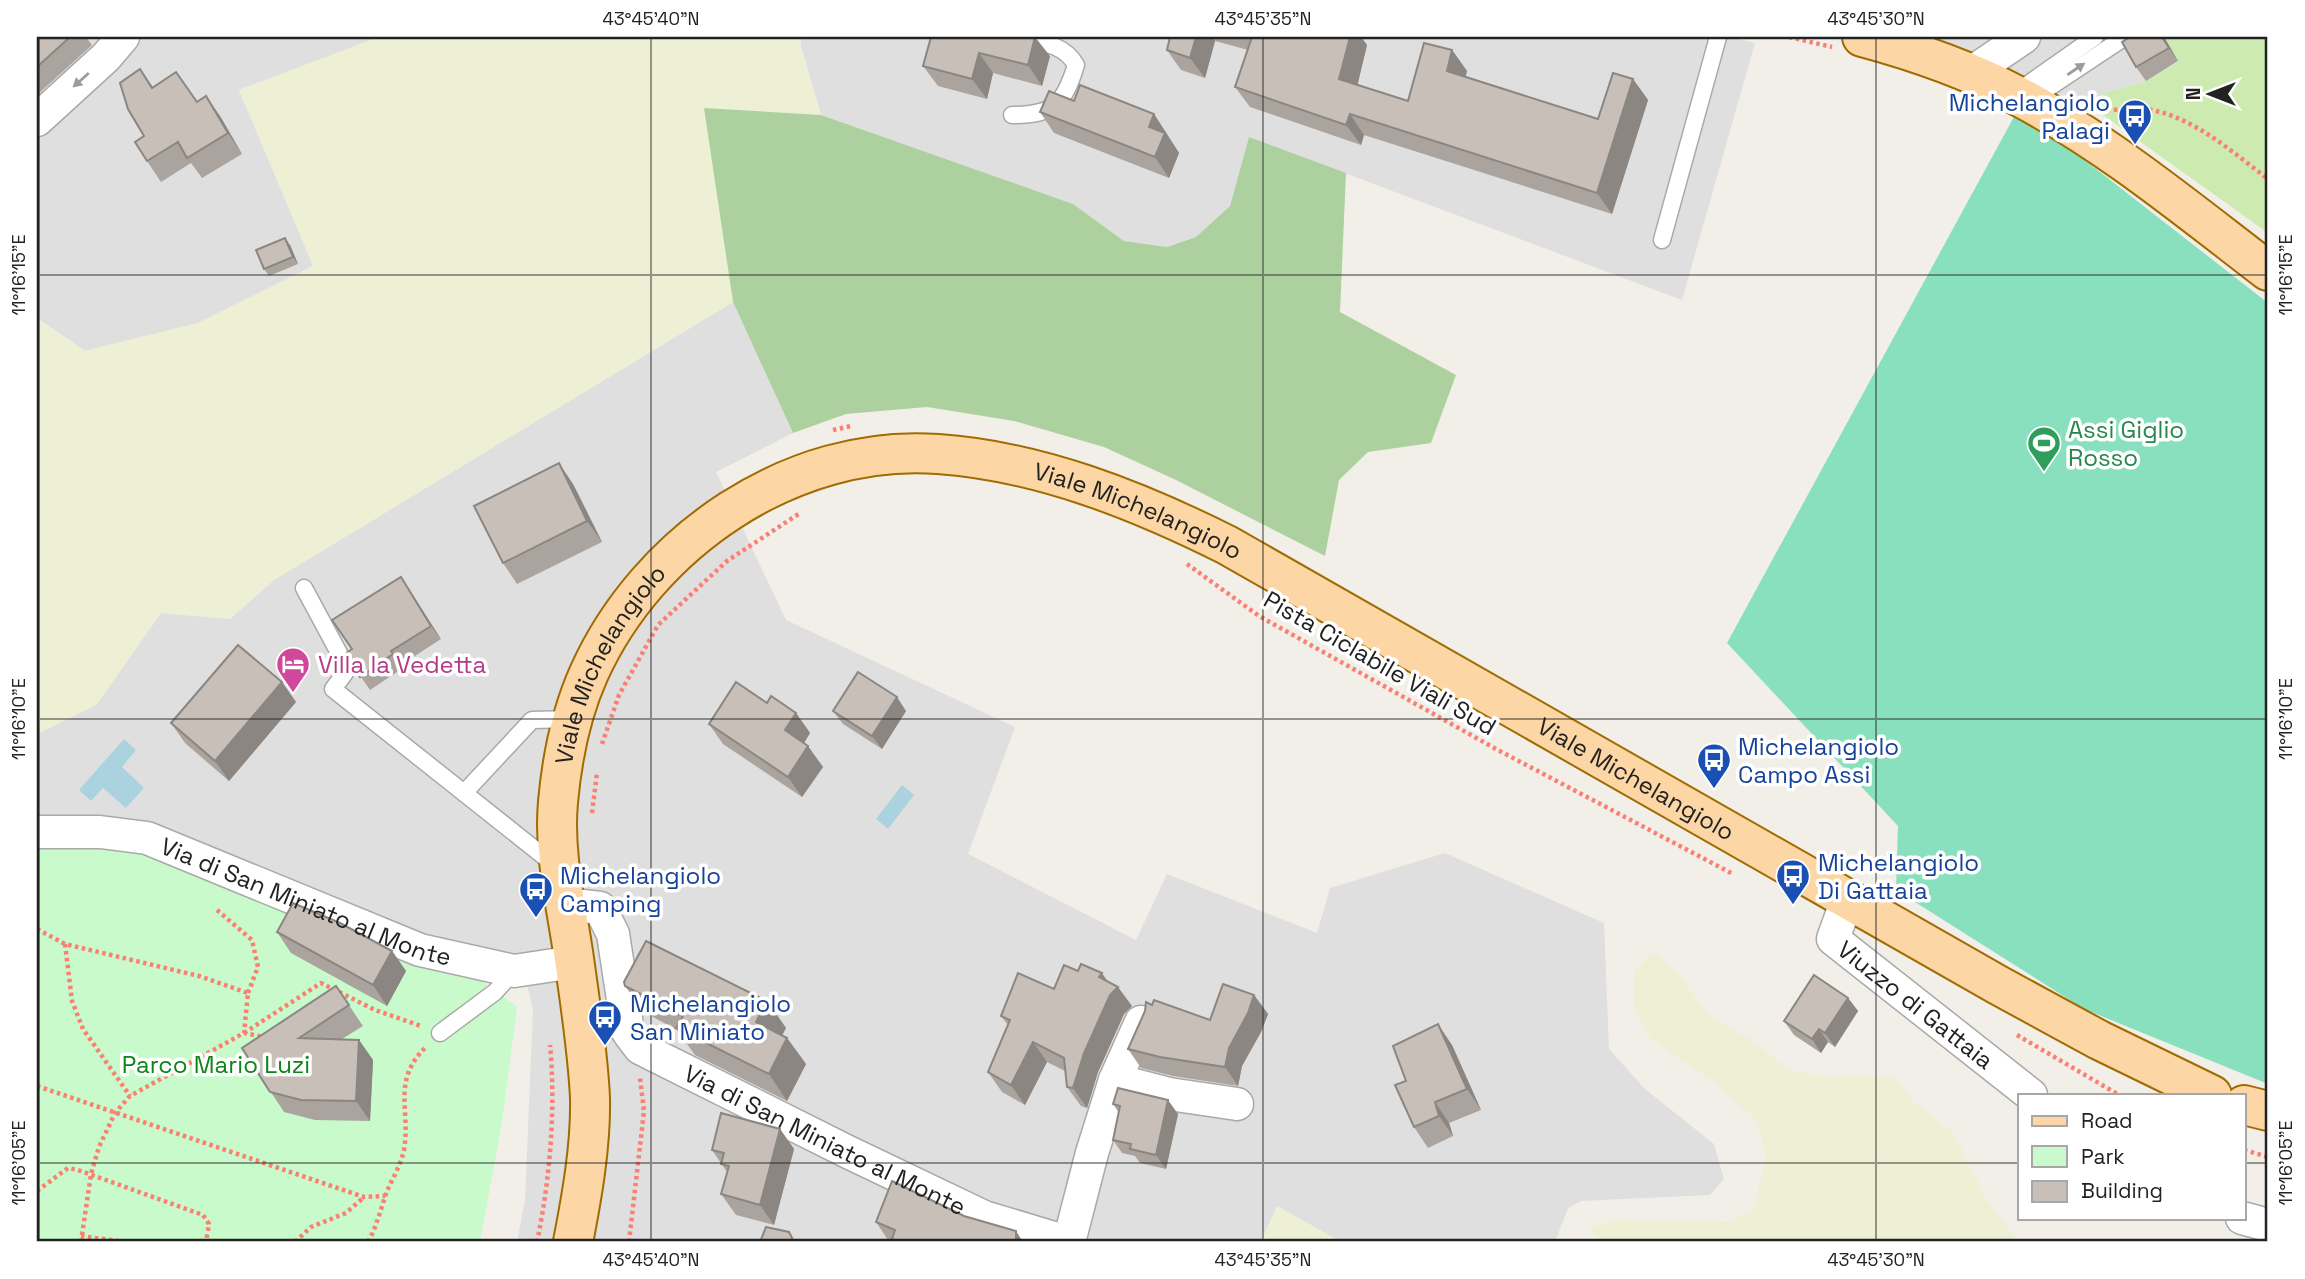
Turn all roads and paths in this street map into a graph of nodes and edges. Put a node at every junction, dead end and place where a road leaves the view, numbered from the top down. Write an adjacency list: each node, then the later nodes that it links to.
1 (123, 37): 12 (street, one-way to 12)
2 (1016, 37): 11 (lane)
3 (1718, 37): 14 (lane)
4 (1862, 37): 8 (main road)
5 (2024, 37): 8 (street)
6 (2095, 37): 9 (lane)
7 (2125, 37): 9 (lane, one-way to 7)
8 (1971, 73): 9 (main road)
9 (2021, 98): 15 (main road)
10 (2095, 110): 13 (path)
11 (1012, 114)
12 (37, 120)
13 (2268, 179)
14 (1662, 240)
15 (2268, 271)
16 (855, 426): 17 (path)
17 (829, 431)
18 (806, 509): 22 (path)
19 (1181, 560): 27 (path, Pista Ciclabile Viali Sud)
20 (304, 588): 24 (lane)
21 (573, 719): 24 (lane); 28 (main road, Viale Michelangiolo); 29 (main road, Viale Michelangiolo)
22 (599, 753)
23 (597, 767): 25 (path)
24 (464, 793): 28 (lane)
25 (592, 822)
26 (37, 832): 34 (street, Via di San Miniato al Monte)
27 (1738, 877)
28 (563, 886): 33 (main road, Viale Michelangiolo); 44 (street)
29 (1847, 900): 47 (street, Viuzzo di Gattaia); 49 (main road, Viale Michelangiolo)
30 (217, 910): 35 (path)
31 (37, 929): 32 (path)
32 (65, 944): 35 (path); 50 (path)
33 (574, 962): 34 (street, Via di San Miniato al Monte); 69 (main road, Viale Michelangiolo)
34 (514, 971): 41 (lane)
35 (247, 993): 40 (path)
36 (352, 997): 37 (path); 40 (path); 41 (path)
37 (341, 1003)
38 (1141, 1022): 45 (street)
39 (2009, 1030): 48 (path)
40 (244, 1033): 43 (path); 50 (path)
41 (440, 1033): 59 (path)
42 (550, 1035): 68 (path)
43 (266, 1038)
44 (635, 1041): 70 (path); 71 (street, Via di San Miniato al Monte)
45 (1115, 1080): 51 (street); 71 (street)
46 (37, 1086): 54 (path)
47 (2030, 1094)
48 (2117, 1094)
49 (2211, 1094)
50 (130, 1096): 54 (path)
51 (1237, 1104)
52 (2246, 1106): 53 (main road)
53 (2268, 1111)
54 (115, 1113): 57 (path); 60 (path)
55 (2246, 1151): 56 (path)
56 (2268, 1157)
57 (91, 1174): 58 (path); 63 (path); 65 (path)
58 (37, 1191)
59 (386, 1195): 60 (path); 67 (path)
60 (363, 1197): 66 (path)
61 (2246, 1219): 62 (street)
62 (2268, 1225)
63 (81, 1239): 64 (path)
64 (124, 1242)
65 (206, 1242)
66 (295, 1242)
67 (368, 1242)
68 (537, 1242)
69 (573, 1242)
70 (629, 1242)
71 (1068, 1242)

